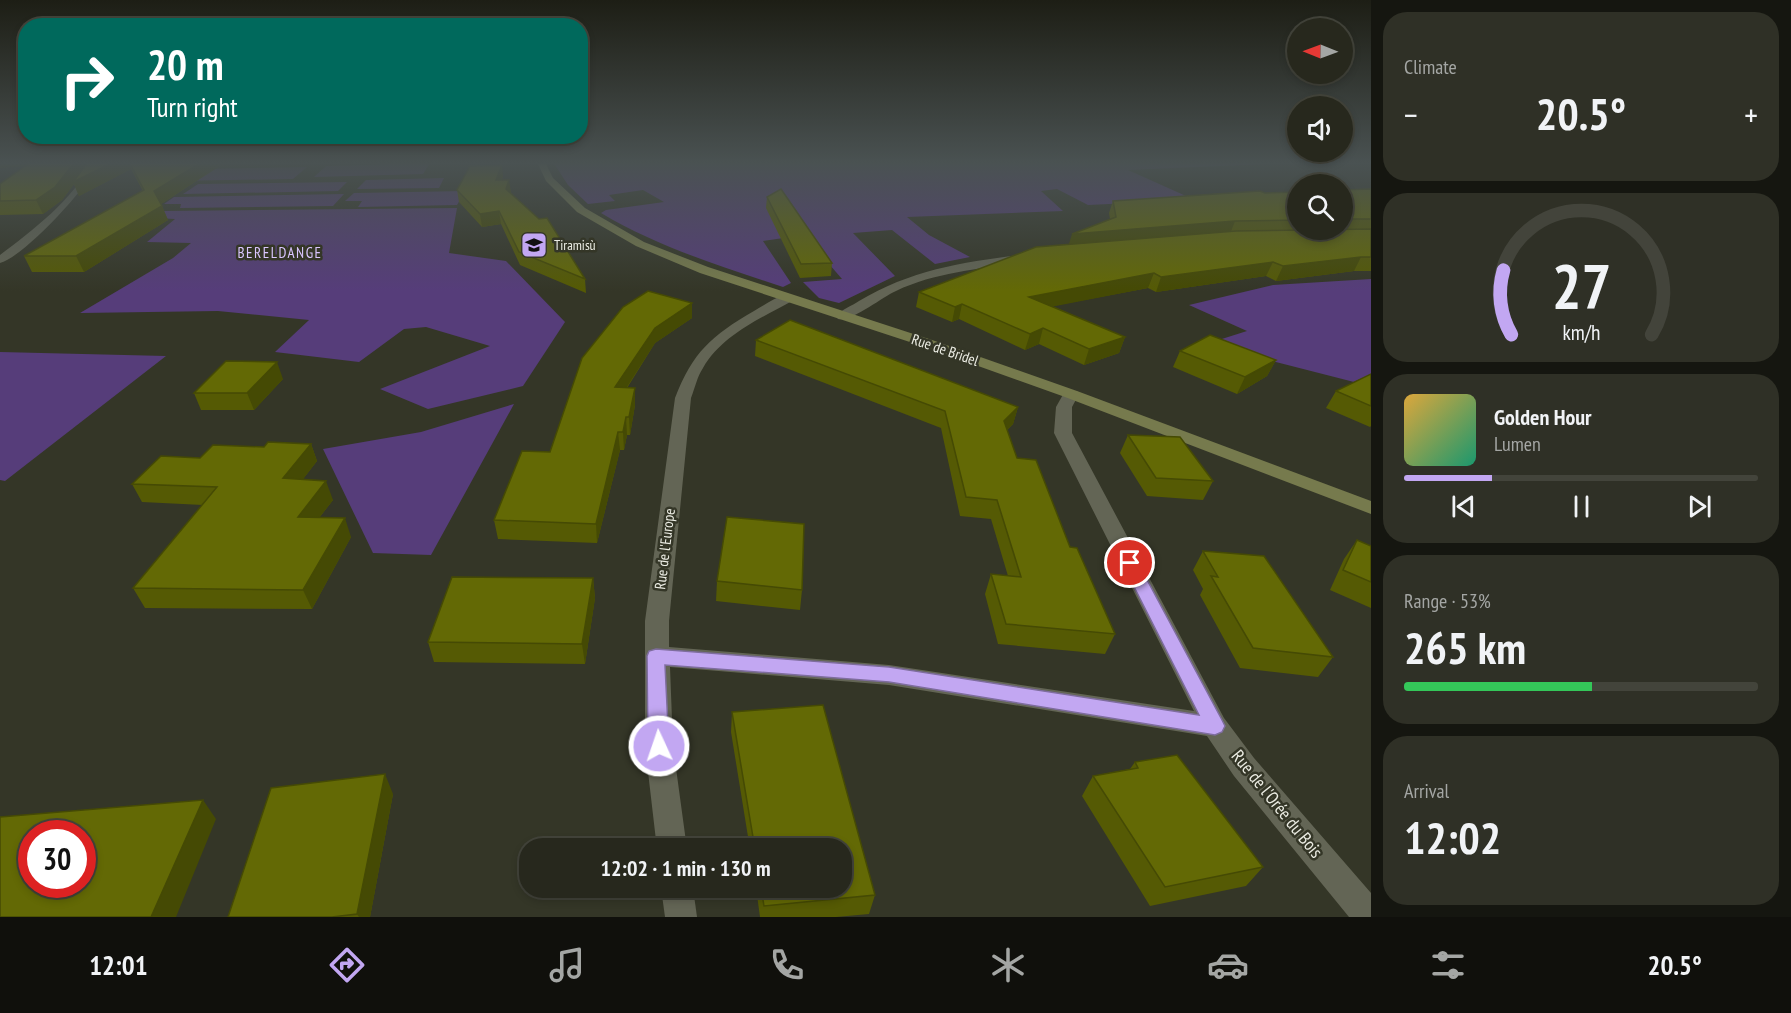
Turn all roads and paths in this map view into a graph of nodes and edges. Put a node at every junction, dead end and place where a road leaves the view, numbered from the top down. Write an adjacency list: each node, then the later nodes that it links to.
1 (63, 205): 4 (street)
2 (576, 205): 5 (main road, Rue de Bridel)
3 (1046, 254): 6 (street)
4 (0, 260)
5 (787, 297): 6 (main road, Rue de Bridel); 9 (street, Rue de l'Europe)
6 (843, 316): 7 (main road, Rue de Bridel)
7 (1071, 394): 8 (main road, Rue de Bridel); 10 (street, Rue de l'Orée du Bois)
8 (1371, 508)
9 (656, 656): 10 (street); 11 (street, Rue de l'Europe)
10 (1215, 726): 14 (street, Rue de l'Orée du Bois)
11 (671, 838)
12 (678, 898): 13 (street)
13 (681, 917)
14 (1370, 917)

